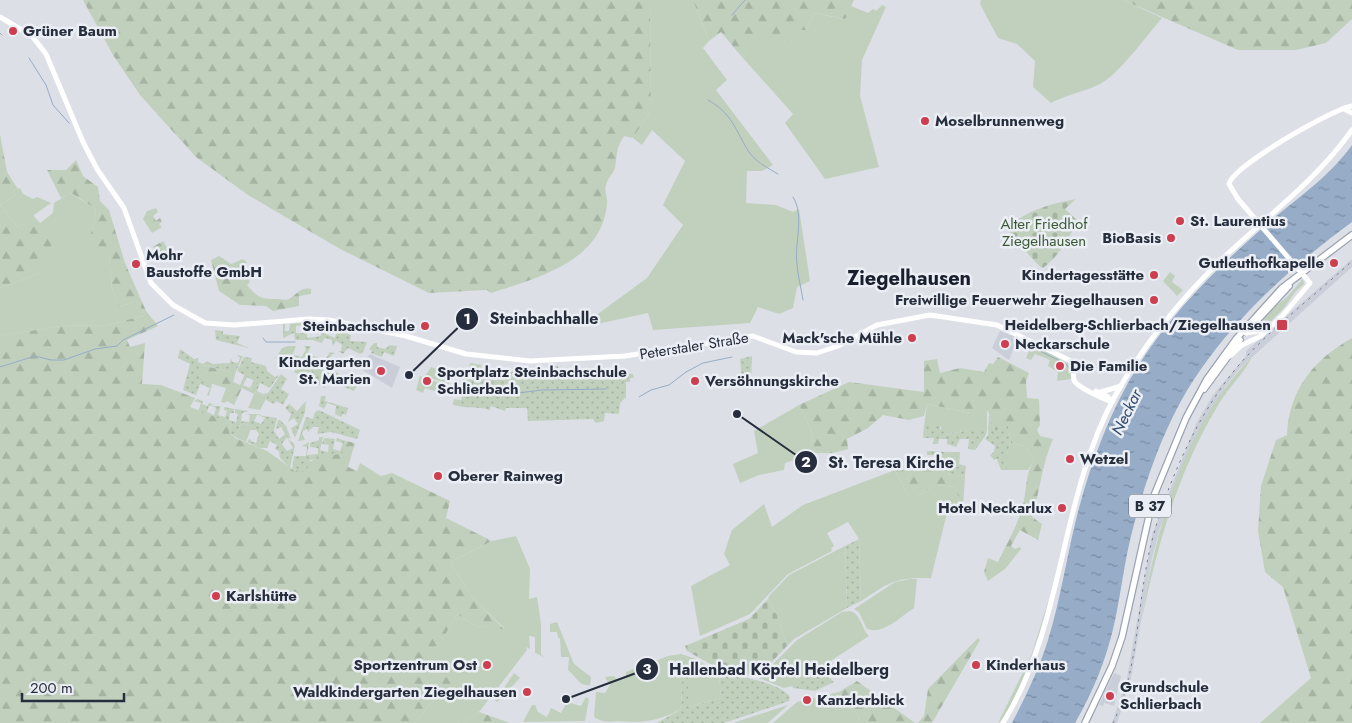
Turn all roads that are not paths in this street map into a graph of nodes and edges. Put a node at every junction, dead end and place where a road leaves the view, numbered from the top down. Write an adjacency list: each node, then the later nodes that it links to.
1 (0, 17): 13 (main road, Peterstaler Straße)
2 (1352, 106): 3 (main road)
3 (1344, 109): 4 (main road); 9 (main road, bridge)
4 (1352, 114)
5 (1352, 130): 14 (main road)
6 (1352, 235): 7 (main road, B 37)
7 (1295, 278): 8 (main road, B 37); 10 (main road, B 37)
8 (1254, 324): 9 (main road); 10 (main road, B 37)
9 (1264, 331): 10 (main road); 11 (main road)
10 (1245, 332): 11 (main road); 12 (main road, B 37); 16 (main road, B 37)
11 (1257, 339): 12 (main road)
12 (1225, 360): 16 (main road, B 37)
13 (1075, 382): 15 (main road); 17 (main road)
14 (1121, 385): 15 (main road); 17 (main road)
15 (1100, 392): 17 (main road)
16 (1196, 400): 19 (main road, B 37)
17 (1112, 402): 18 (main road)
18 (1003, 723)
19 (1085, 723)

